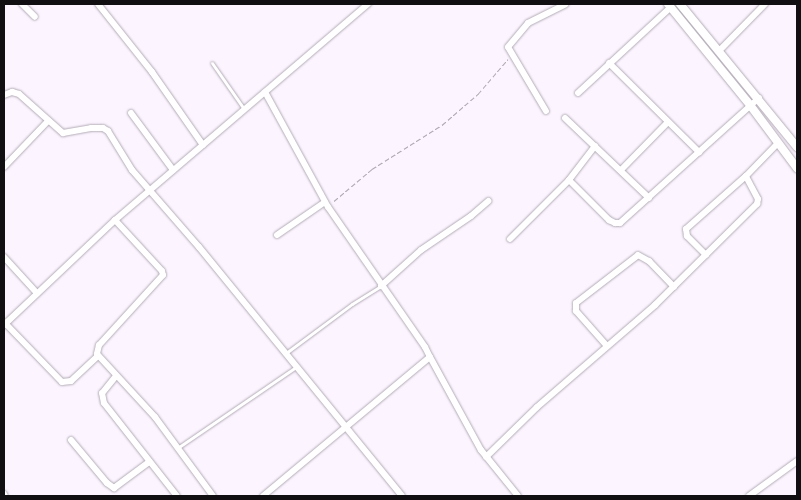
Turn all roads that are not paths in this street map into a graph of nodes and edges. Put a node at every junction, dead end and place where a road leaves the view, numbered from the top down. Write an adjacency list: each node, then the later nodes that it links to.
1 (22, 4): 8 (street)
2 (98, 4): 25 (street)
3 (368, 4): 12 (street)
4 (566, 4): 18 (street)
5 (680, 4): 9 (street)
6 (764, 4): 9 (street)
7 (669, 6): 11 (street); 16 (street)
8 (35, 17)
9 (719, 50): 15 (street)
10 (212, 63): 17 (lane)
11 (610, 63): 13 (street); 22 (street)
12 (264, 92): 17 (street); 37 (street)
13 (578, 93)
14 (4, 95): 21 (street)
15 (759, 98): 16 (street); 24 (street)
16 (750, 105): 23 (street); 27 (street)
17 (244, 110): 25 (street)
18 (546, 111)
19 (131, 113): 30 (street)
20 (565, 118): 26 (street)
21 (48, 121): 28 (street); 34 (street)
22 (668, 122): 27 (street); 31 (street)
23 (778, 143): 29 (street); 32 (street)
24 (796, 143)
25 (203, 145): 30 (street)
26 (595, 146): 31 (street); 33 (street)
27 (699, 152): 35 (street)
28 (4, 167)
29 (797, 168)
30 (173, 170): 34 (street)
31 (621, 170): 35 (street)
32 (746, 176): 41 (street); 41 (street)
33 (569, 180): 35 (street); 40 (street)
34 (150, 190): 38 (street); 48 (street)
35 (649, 198)
36 (488, 201): 43 (street)
37 (326, 205): 39 (street); 43 (street)
38 (115, 220): 45 (street); 49 (street)
39 (277, 234)
40 (510, 239)
41 (706, 255): 44 (street)
42 (4, 256): 45 (street)
43 (381, 286): 48 (lane); 50 (street)
44 (674, 287): 47 (street); 47 (street)
45 (36, 292): 46 (street)
46 (4, 324): 49 (street)
47 (607, 346): 56 (street)
48 (285, 353): 51 (street)
49 (98, 356): 52 (street)
50 (430, 357): 53 (street); 56 (street)
51 (296, 367): 53 (street); 55 (lane)
52 (116, 376): 55 (street); 58 (street)
53 (346, 428): 61 (street); 62 (street)
54 (71, 440): 58 (street)
55 (179, 447): 60 (street)
56 (486, 457): 63 (street)
57 (797, 461): 64 (street)
58 (149, 462): 59 (street)
59 (177, 496)
60 (214, 496)
61 (263, 496)
62 (402, 496)
63 (518, 496)
64 (749, 496)

